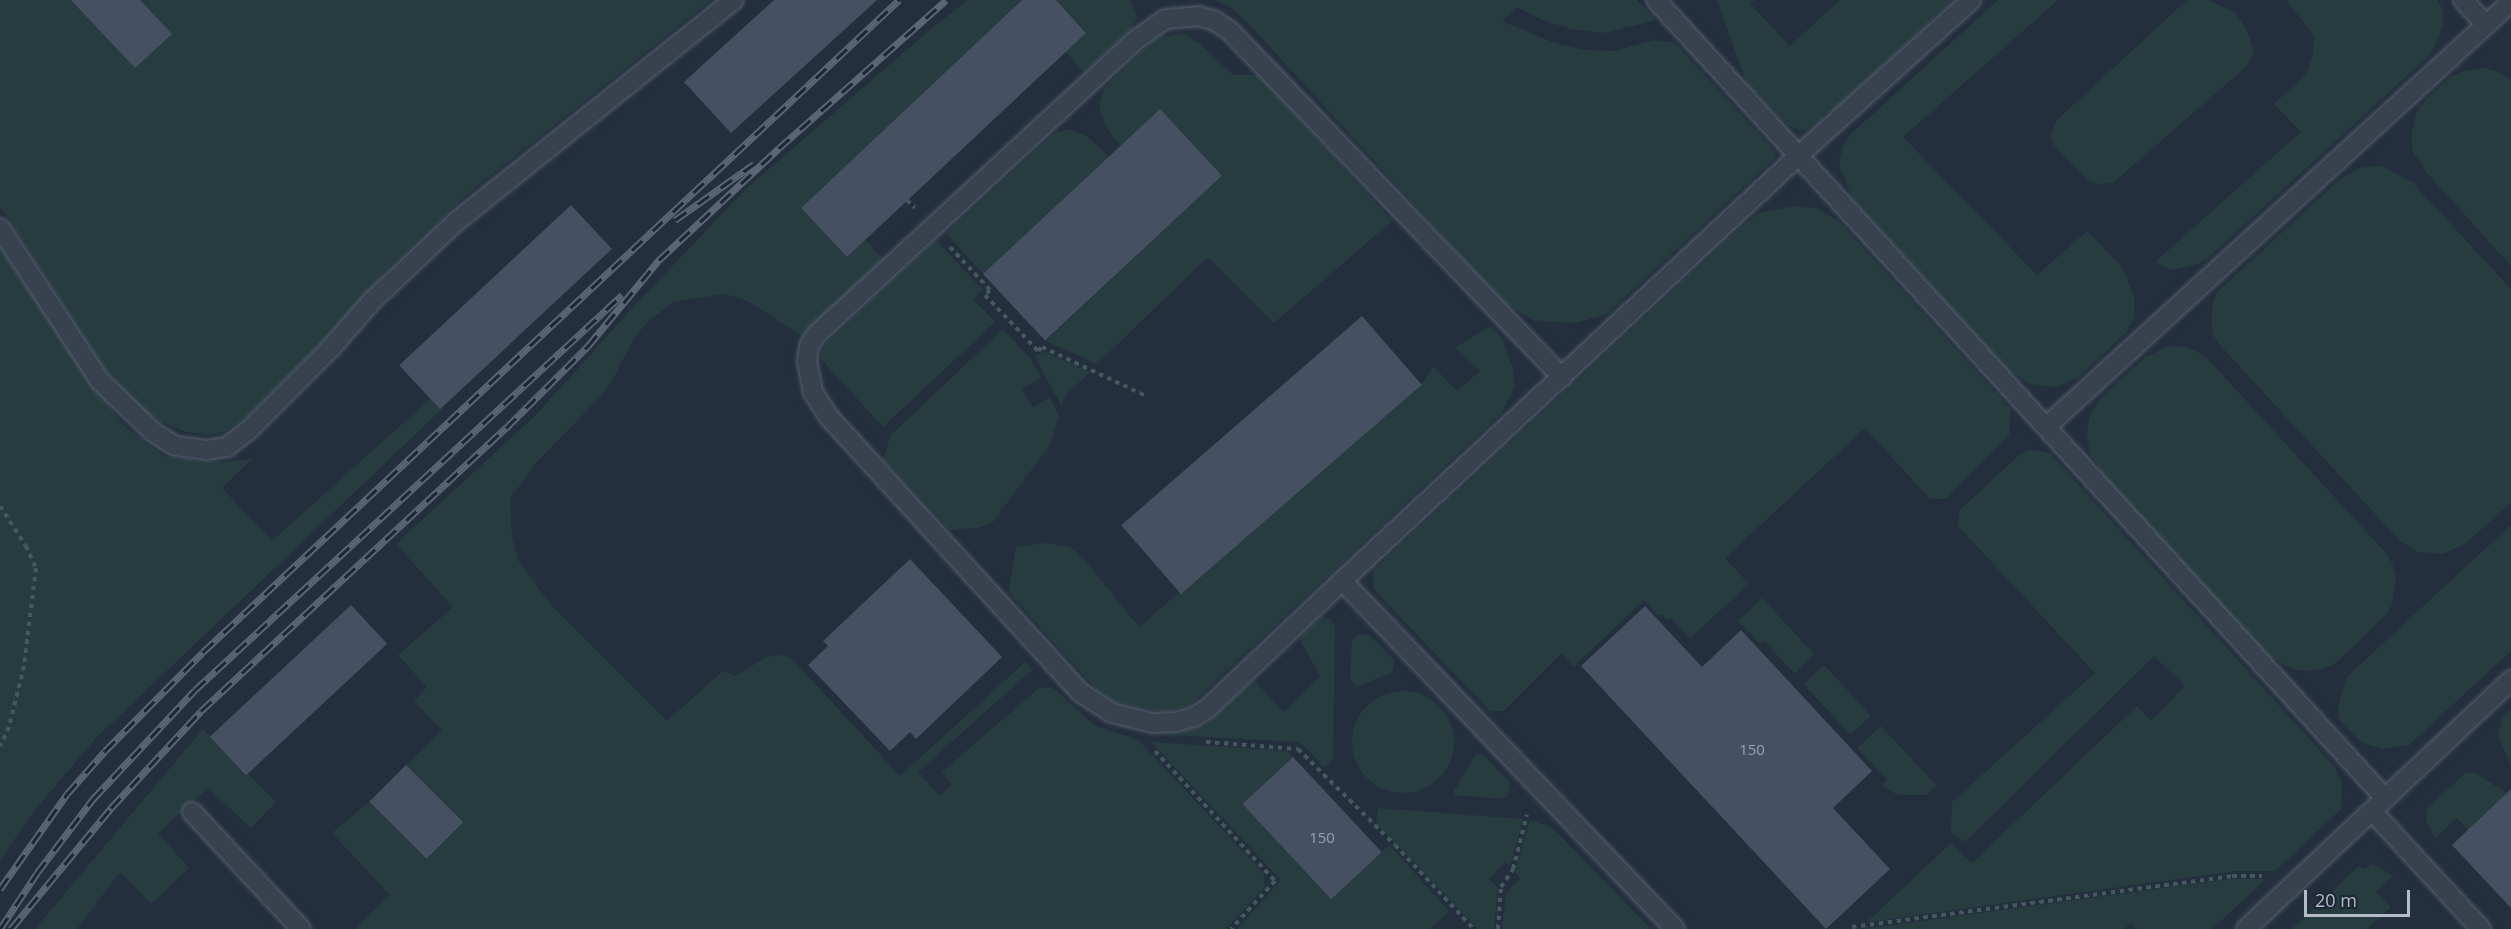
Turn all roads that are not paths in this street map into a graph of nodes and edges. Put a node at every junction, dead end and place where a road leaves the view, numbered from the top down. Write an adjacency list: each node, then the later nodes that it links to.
1 (734, 0): 8 (lane)
2 (1656, 0): 7 (lane)
3 (1971, 0): 7 (lane)
4 (2463, 0): 6 (lane)
5 (2511, 2): 6 (lane)
6 (2486, 25): 10 (lane)
7 (1798, 156): 9 (lane); 10 (lane)
8 (0, 228)
9 (1562, 377): 11 (lane); 11 (lane)
10 (2047, 426): 13 (lane)
11 (1342, 581): 17 (lane)
12 (2511, 680): 13 (lane)
13 (2385, 798): 14 (lane)
14 (2372, 811): 18 (lane); 19 (lane)
15 (192, 812): 16 (lane)
16 (301, 929)
17 (1675, 929)
18 (2246, 929)
19 (2481, 929)

